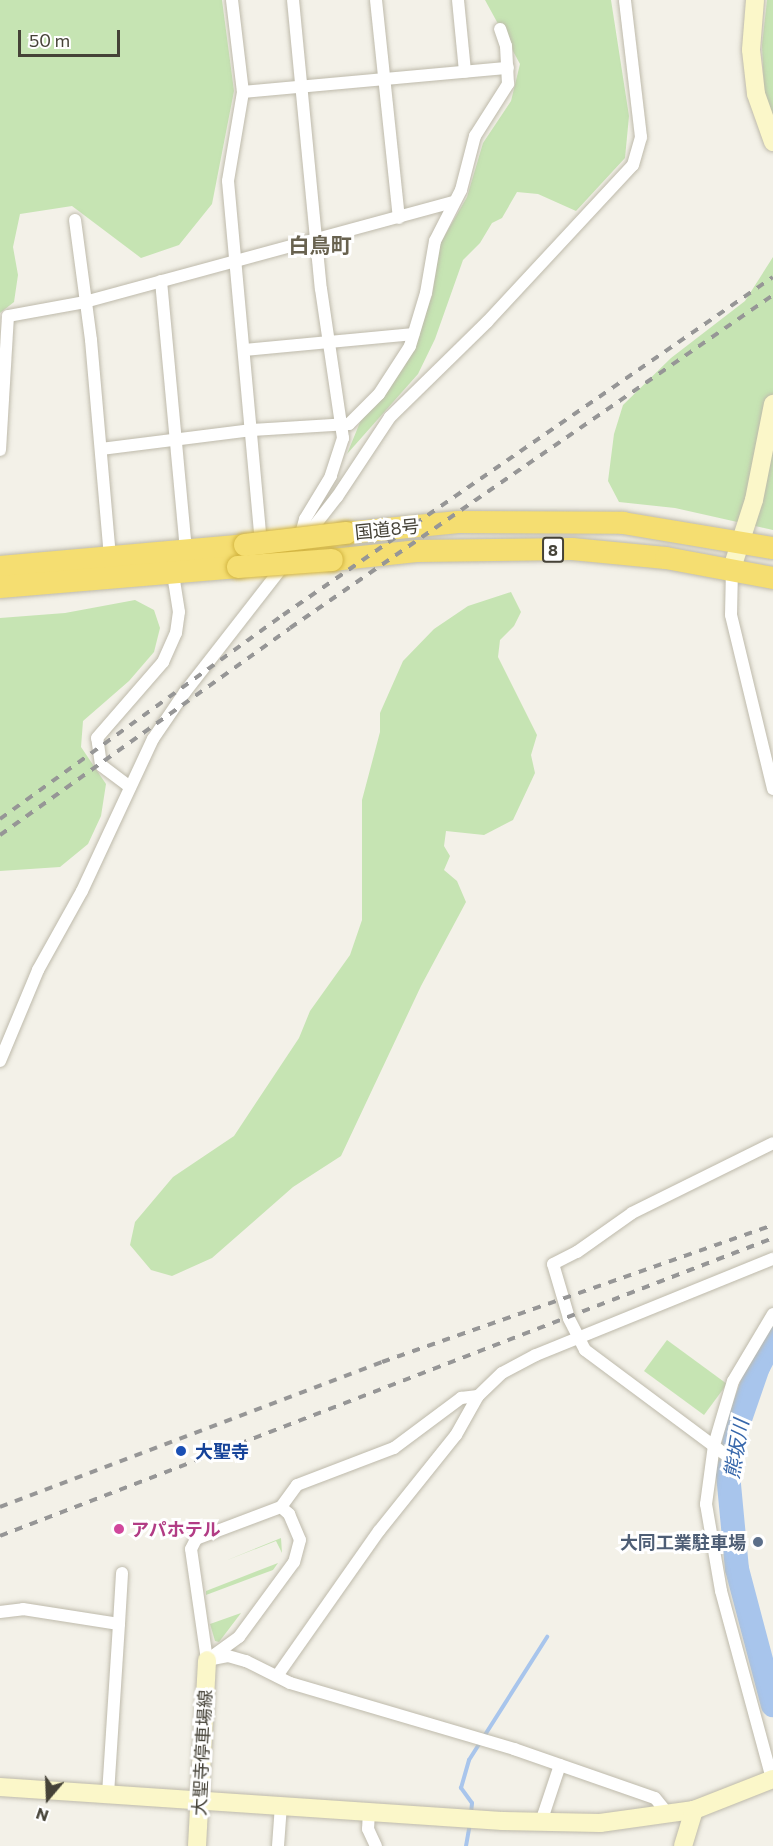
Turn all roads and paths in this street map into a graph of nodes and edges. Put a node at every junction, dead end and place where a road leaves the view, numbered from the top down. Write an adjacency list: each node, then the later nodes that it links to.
1 (232, 0): 12 (street)
2 (293, 0): 11 (street)
3 (376, 0): 10 (street)
4 (458, 0): 9 (street)
5 (625, 0): 31 (street)
6 (755, 0): 13 (street)
7 (500, 29): 8 (street)
8 (508, 68): 9 (street); 14 (street)
9 (465, 72): 10 (street)
10 (384, 78): 11 (street); 15 (street)
11 (302, 86): 12 (street); 17 (street)
12 (243, 92): 18 (street)
13 (773, 142)
14 (454, 202): 15 (street); 21 (street)
15 (399, 218): 17 (street)
16 (75, 220): 20 (street)
17 (316, 240): 18 (street); 22 (street)
18 (236, 262): 19 (street); 23 (street)
19 (161, 281): 20 (street); 27 (street)
20 (85, 302): 28 (street); 29 (street)
21 (414, 334): 22 (street); 25 (street)
22 (329, 341): 23 (street); 25 (street)
23 (245, 350): 26 (street)
24 (773, 404): 30 (street)
25 (340, 425): 26 (street); 31 (street)
26 (252, 430): 27 (street); 32 (street)
27 (175, 442): 28 (street); 34 (street)
28 (101, 449): 35 (street)
29 (0, 450)
30 (740, 540): 32 (highway, 国道8号 / 8, bridge); 33 (highway, 国道8号 / 8); 37 (street)
31 (299, 542): 41 (street)
32 (253, 544): 34 (highway, 国道8号 / 8)
33 (773, 549)
34 (186, 551): 35 (highway, 国道8号 / 8)
35 (110, 559): 36 (highway, 国道8号 / 8)
36 (0, 567)
37 (732, 568): 38 (highway, 国道8号 / 8, bridge); 39 (highway, 国道8号 / 8); 42 (street)
38 (173, 575): 40 (highway, 国道8号 / 8); 41 (street)
39 (773, 578)
40 (0, 587)
41 (130, 787): 43 (street)
42 (773, 789)
43 (0, 1061)
44 (773, 1143): 47 (street)
45 (773, 1259): 47 (street)
46 (773, 1314): 49 (street)
47 (580, 1339): 48 (street); 49 (street)
48 (478, 1396): 51 (street); 56 (street)
49 (714, 1446): 50 (street); 58 (street)
50 (734, 1461)
51 (281, 1507): 55 (street); 55 (street)
52 (122, 1573): 54 (street)
53 (0, 1612): 54 (street)
54 (119, 1624): 60 (street)
55 (207, 1660): 56 (street); 61 (street, 大聖寺停車場線)
56 (277, 1676): 57 (street)
57 (560, 1765): 65 (street); 66 (street)
58 (773, 1780): 63 (street)
59 (0, 1787): 60 (street)
60 (108, 1794): 61 (street)
61 (200, 1798): 62 (street); 67 (street, 大聖寺停車場線)
62 (281, 1804): 64 (street); 68 (street)
63 (694, 1810): 65 (street); 70 (street)
64 (369, 1811): 66 (street); 69 (street)
65 (669, 1815): 66 (street)
66 (541, 1822)
67 (197, 1846)
68 (278, 1846)
69 (376, 1846)
70 (683, 1846)

